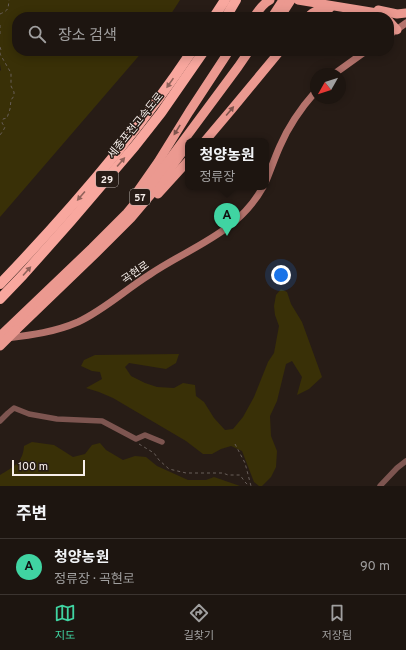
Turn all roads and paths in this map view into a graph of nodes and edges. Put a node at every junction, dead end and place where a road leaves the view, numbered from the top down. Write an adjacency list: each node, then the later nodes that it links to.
1 (9, 0): 21 (path)
2 (225, 0): 11 (highway)
3 (236, 0): 12 (highway)
4 (270, 0): 13 (highway)
5 (283, 0): 14 (highway)
6 (291, 0): 15 (highway)
7 (298, 0): 9 (highway)
8 (333, 0): 9 (highway)
9 (340, 8): 10 (highway); 16 (highway)
10 (363, 11): 17 (highway); 18 (highway)
11 (217, 12)
12 (229, 12)
13 (258, 12)
14 (279, 12)
15 (280, 12)
16 (312, 12)
17 (370, 12)
18 (388, 12)
19 (394, 13): 20 (highway)
20 (406, 13)
21 (0, 14)
22 (406, 23): 24 (main road)
23 (0, 26): 25 (path)
24 (394, 31)
25 (0, 35)
26 (0, 47): 36 (path)
27 (189, 56): 46 (highway, 세종포천고속도로 / 29, one-way to 46)
28 (201, 56): 47 (highway, 세종포천고속도로 / 29, one-way to 28)
29 (226, 56): 45 (highway, one-way to 45)
30 (246, 56): 37 (highway, 57)
31 (252, 56): 39 (highway)
32 (276, 56): 40 (highway, one-way to 32)
33 (359, 56): 34 (main road)
34 (342, 68)
35 (310, 98): 43 (main road)
36 (0, 135)
37 (185, 138)
38 (185, 138): 45 (highway, 57)
39 (193, 138)
40 (208, 138)
41 (185, 149): 45 (highway, 57)
42 (185, 164): 45 (highway)
43 (269, 173)
44 (261, 190): 49 (main road, 곡현로)
45 (94, 251): 48 (highway, 57)
46 (0, 284)
47 (0, 299)
48 (14, 328): 49 (highway, 57); 50 (highway, 57, bridge)
49 (0, 338)
50 (0, 346)
51 (0, 421): 52 (street)
52 (136, 439): 53 (street); 56 (path)
53 (162, 442)
54 (235, 444): 56 (path)
55 (406, 461): 57 (street)
56 (250, 486)
57 (380, 486)

